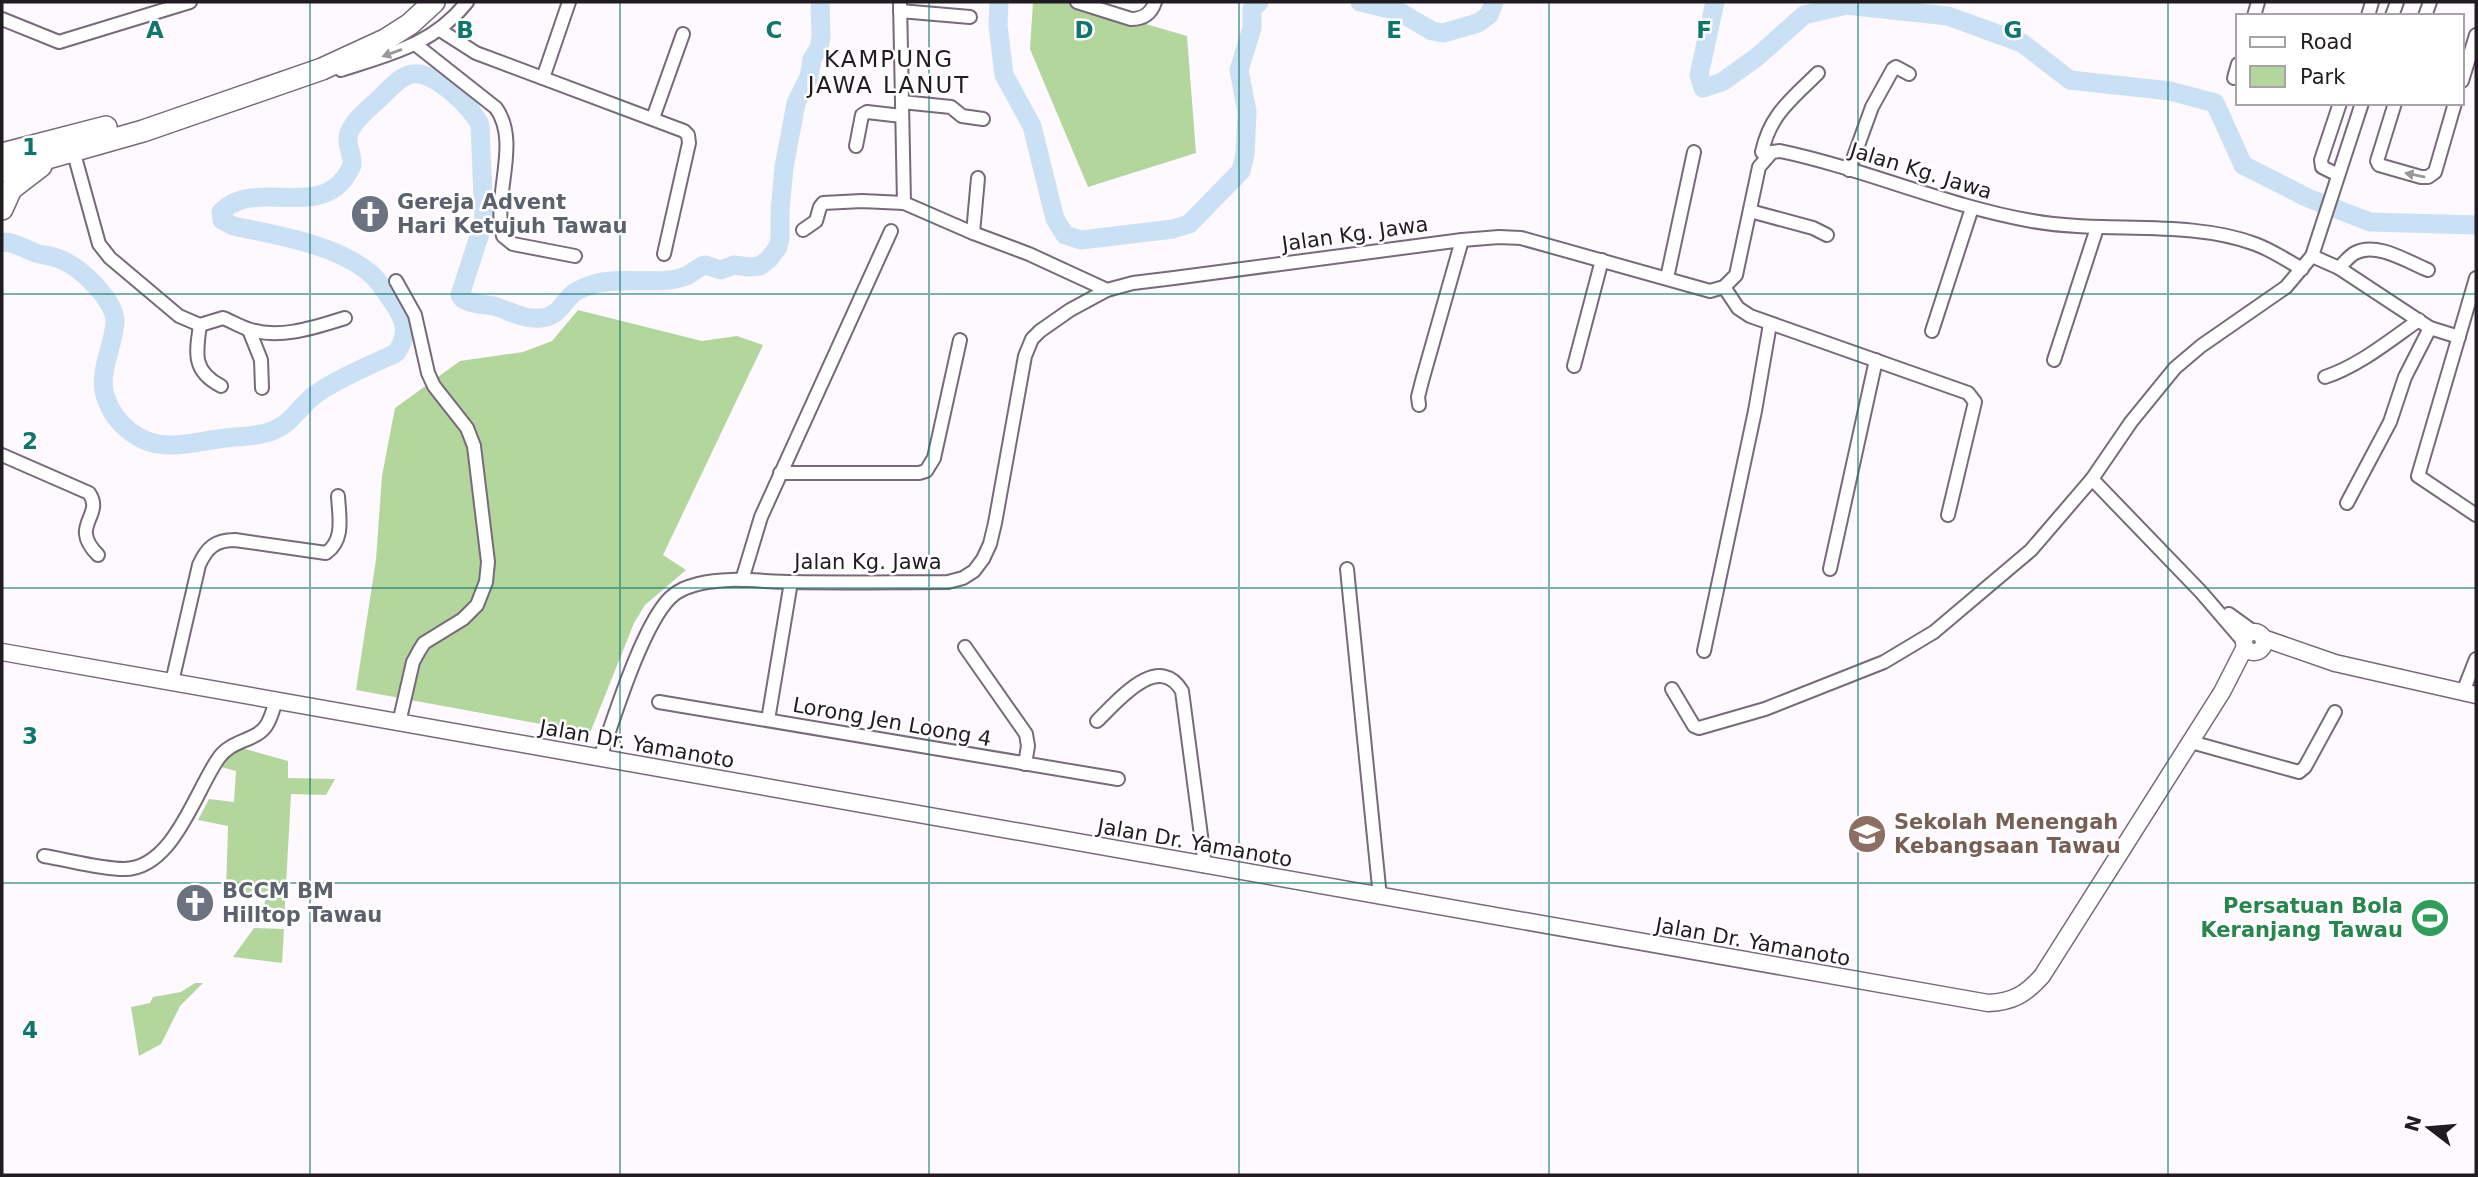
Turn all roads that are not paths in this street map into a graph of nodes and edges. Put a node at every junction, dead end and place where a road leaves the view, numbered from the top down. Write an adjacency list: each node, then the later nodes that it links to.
1 (190, 2): 9 (street)
2 (434, 2): 14 (main road)
3 (467, 2): 10 (street)
4 (569, 2): 19 (street)
5 (1077, 2): 6 (street)
6 (1155, 2)
7 (900, 6): 8 (street); 21 (street)
8 (970, 17)
9 (2, 19)
10 (440, 30): 13 (street); 19 (street)
11 (683, 34): 27 (street)
12 (2476, 35): 18 (street)
13 (415, 44): 14 (street, one-way to 14); 50 (street)
14 (322, 69): 31 (main road)
15 (2236, 71): 20 (street)
16 (1818, 73): 34 (street)
17 (1909, 74): 35 (street)
18 (2464, 74)
19 (543, 78): 27 (street)
20 (2234, 78)
21 (902, 102): 26 (street); 28 (street)
22 (2339, 105): 37 (street)
23 (2361, 105): 37 (street)
24 (2394, 105): 25 (street, one-way to 24)
25 (2454, 105)
26 (902, 116): 30 (street); 39 (street)
27 (653, 118): 49 (street)
28 (983, 119)
29 (2, 133): 31 (main road)
30 (856, 146)
31 (66, 147): 33 (main road); 36 (main road); 41 (main road); 64 (street)
32 (1694, 152): 56 (street)
33 (2, 154)
34 (1766, 157): 35 (street, Jalan Kg. Jawa); 42 (street)
35 (1849, 170): 40 (street, Jalan Kg. Jawa)
36 (2, 171)
37 (2338, 174): 51 (street)
38 (978, 178): 46 (street)
39 (904, 202): 44 (street); 46 (street)
40 (1972, 208): 43 (street, Jalan Kg. Jawa); 66 (street)
41 (2, 209)
42 (1750, 211): 47 (street); 59 (street)
43 (2097, 228): 54 (street, Jalan Kg. Jawa); 70 (street)
44 (803, 230)
45 (891, 232): 77 (street)
46 (973, 233): 60 (street)
47 (1827, 234)
48 (1462, 240): 52 (street, Jalan Kg. Jawa); 60 (street, Jalan Kg. Jawa); 75 (street)
49 (664, 254)
50 (575, 256)
51 (2312, 256): 53 (street); 54 (street)
52 (1602, 260): 56 (street, Jalan Kg. Jawa); 71 (street)
53 (2339, 268): 55 (street); 63 (street)
54 (2302, 269): 78 (street)
55 (2428, 270)
56 (1667, 278): 59 (street, Jalan Kg. Jawa)
57 (2476, 278): 67 (street)
58 (396, 281): 101 (street)
59 (1724, 287): 62 (street)
60 (1107, 290): 87 (street, Jalan Kg. Jawa)
61 (345, 317): 65 (street)
62 (1770, 324): 69 (street); 90 (street)
63 (2425, 324): 67 (street); 72 (street); 80 (street)
64 (200, 325): 65 (street); 73 (street)
65 (249, 330): 74 (street)
66 (1932, 331)
67 (2459, 337): 82 (street)
68 (960, 340): 77 (street)
69 (1876, 360): 81 (street); 85 (street)
70 (2054, 360)
71 (1574, 366)
72 (2325, 377)
73 (220, 386)
74 (261, 387)
75 (1419, 405)
76 (2, 455): 83 (street)
77 (780, 473): 86 (street)
78 (2092, 479): 88 (street); 94 (street)
79 (338, 496): 93 (street)
80 (2347, 503)
81 (1948, 515)
82 (2476, 515)
83 (98, 555)
84 (1347, 569): 108 (street)
85 (1830, 569)
86 (742, 580): 87 (street, Jalan Kg. Jawa); 103 (street, Jalan Kg. Jawa)
87 (791, 582): 99 (street)
88 (2254, 643): 95 (street); 102 (street, Jalan Dr. Yamanoto)
89 (965, 647): 104 (street)
90 (1704, 651)
91 (2, 652): 93 (street, Jalan Dr. Yamanoto)
92 (2476, 659): 95 (street)
93 (172, 682): 96 (street, Jalan Dr. Yamanoto)
94 (1672, 689)
95 (2470, 693)
96 (276, 701): 101 (street, Jalan Dr. Yamanoto); 106 (street)
97 (659, 702): 99 (street, Lorong Jen Loong 4)
98 (2335, 712): 102 (street)
99 (768, 720): 104 (street, Lorong Jen Loong 4)
100 (1097, 721): 107 (street)
101 (399, 723): 103 (street, Jalan Dr. Yamanoto)
102 (2191, 742): 108 (street, Jalan Dr. Yamanoto)
103 (600, 758): 107 (street, Jalan Dr. Yamanoto)
104 (1025, 764): 105 (street, Lorong Jen Loong 4)
105 (1118, 779)
106 (44, 856)
107 (1205, 866): 108 (street, Jalan Dr. Yamanoto)
108 (1380, 897)

